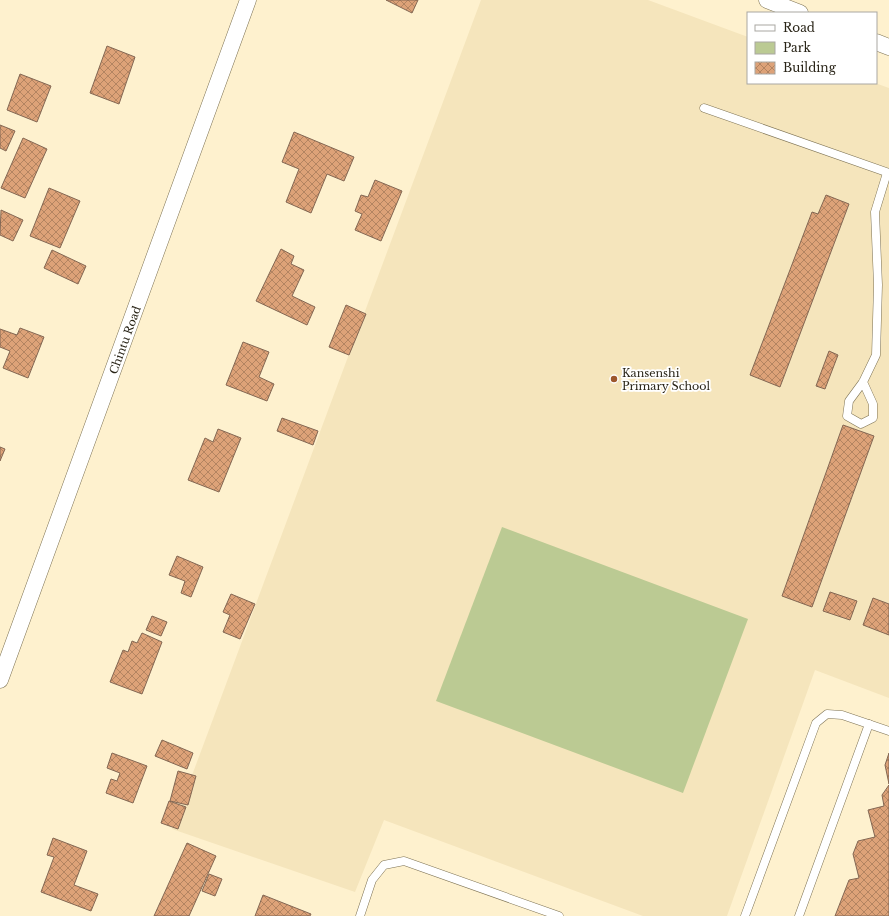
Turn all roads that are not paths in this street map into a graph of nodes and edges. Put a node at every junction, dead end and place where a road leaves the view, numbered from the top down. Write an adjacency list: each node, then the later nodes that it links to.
1 (248, 0): 9 (street, Chintu Road)
2 (766, 0): 3 (street)
3 (797, 12)
4 (877, 42): 5 (street)
5 (889, 47)
6 (704, 108): 7 (lane)
7 (888, 173): 8 (lane)
8 (863, 382): 8 (lane)
9 (0, 680)
10 (869, 724): 11 (lane); 14 (lane); 15 (lane)
11 (889, 731)
12 (360, 916): 13 (lane)
13 (559, 916)
14 (745, 916)
15 (799, 916)

